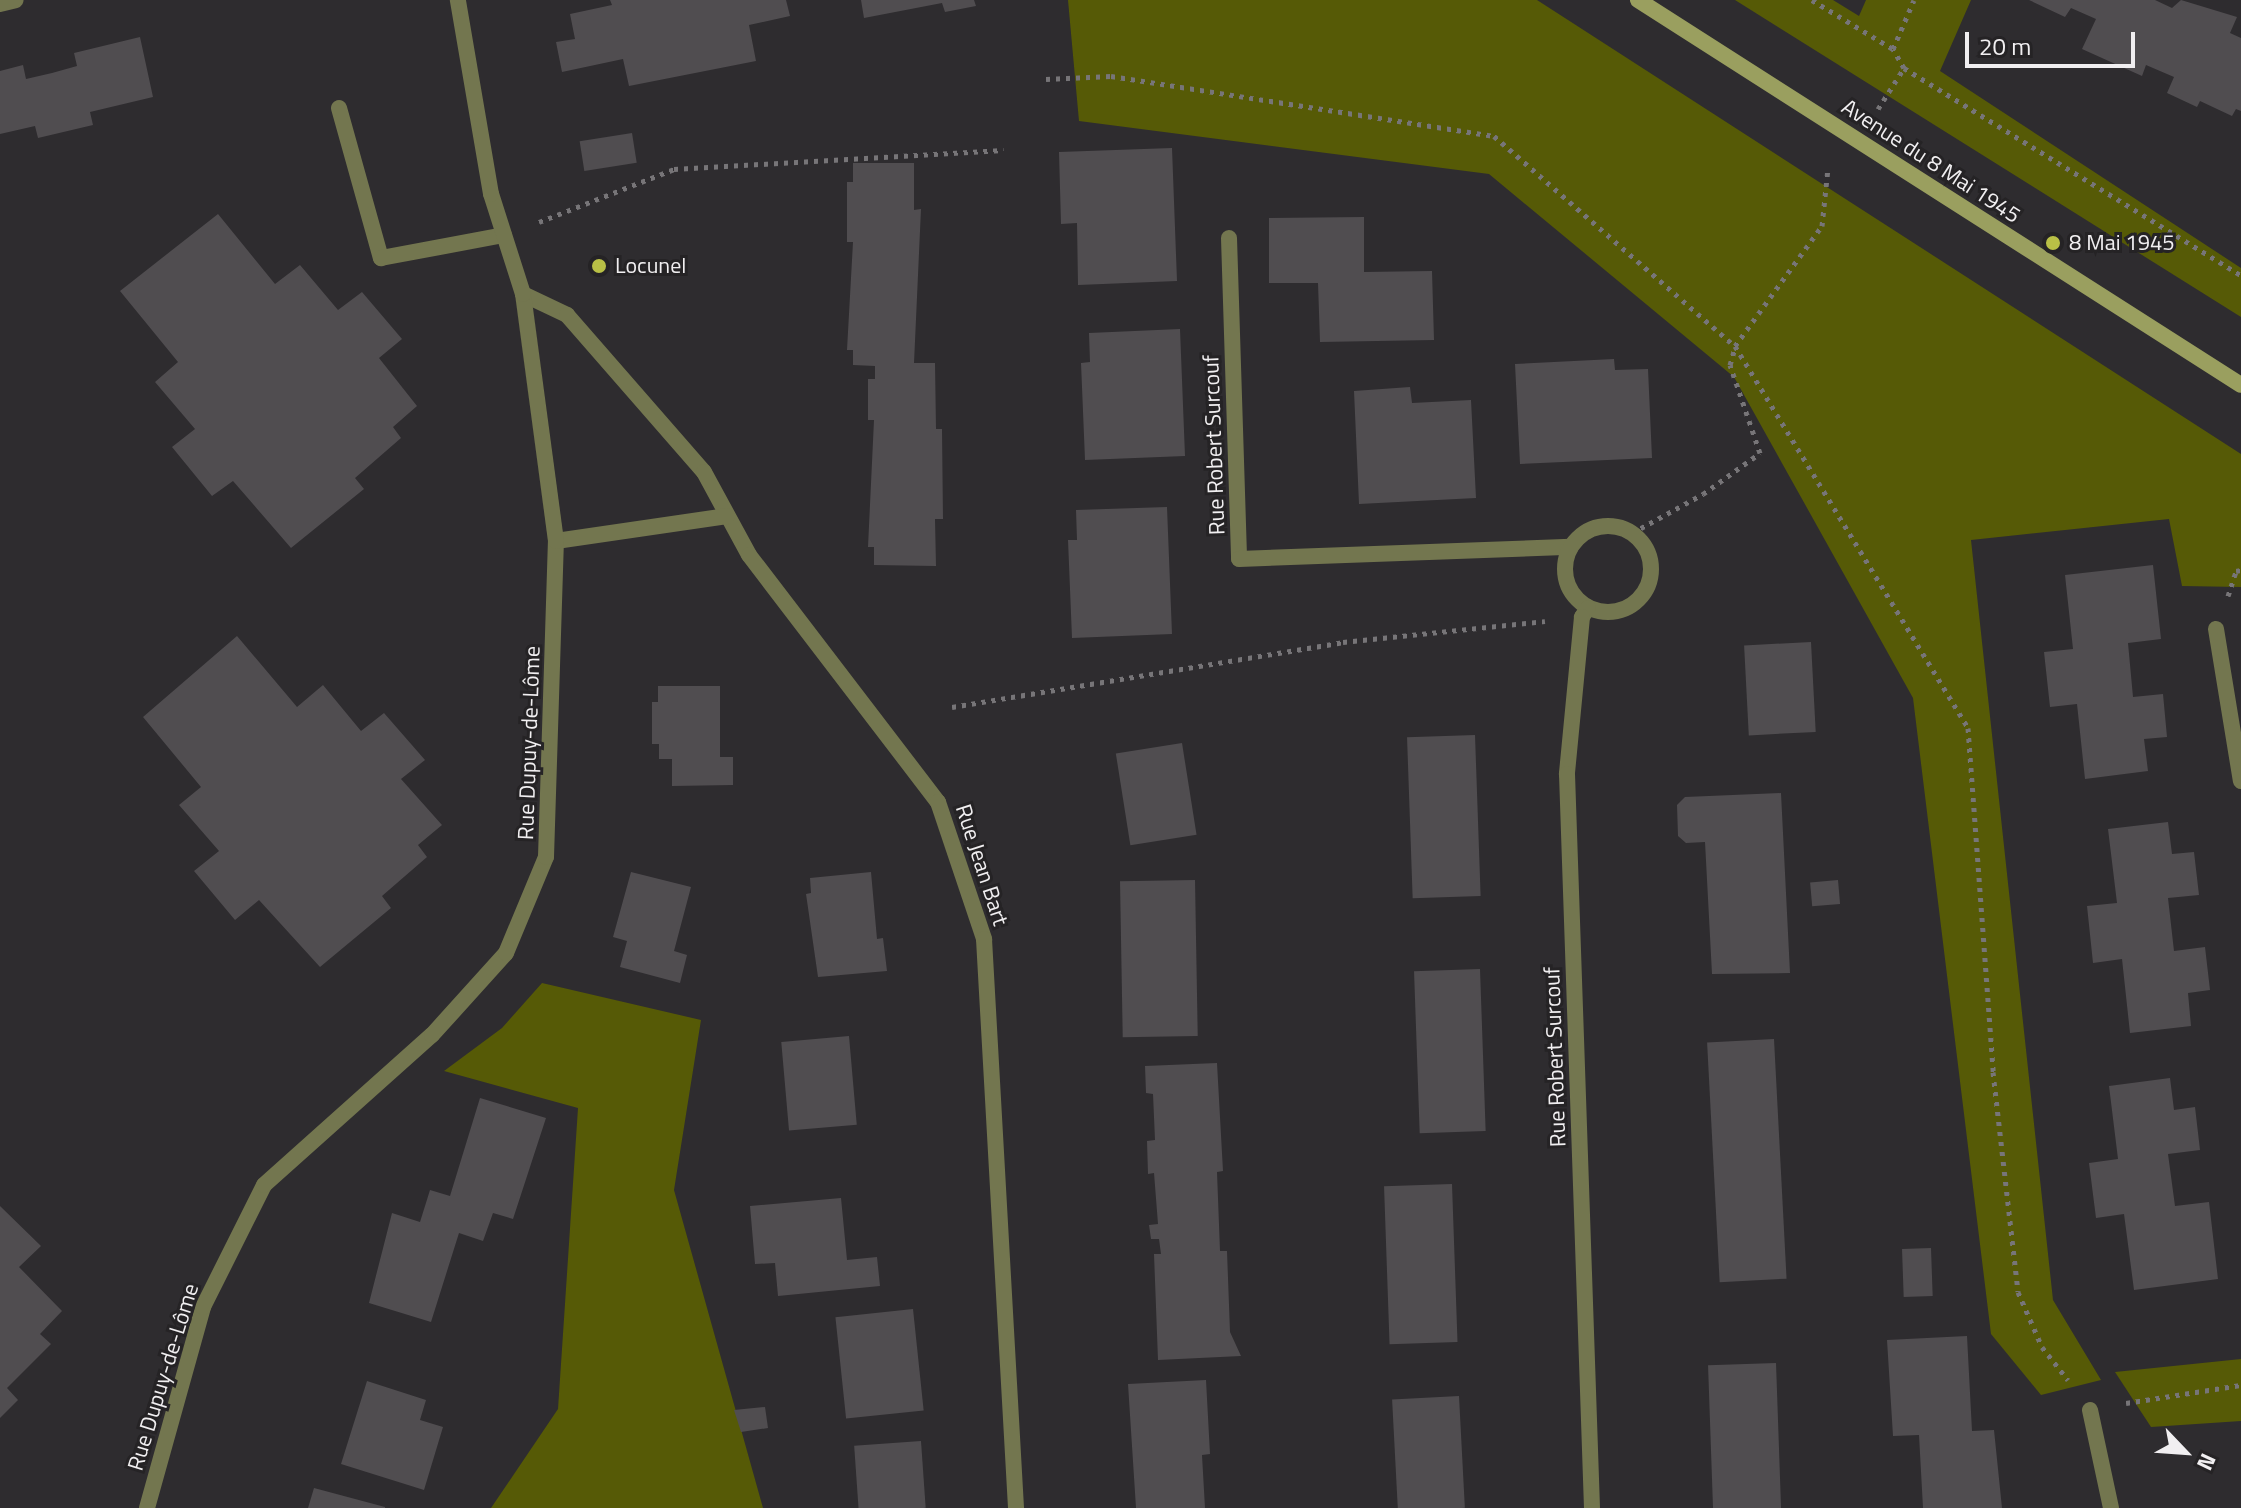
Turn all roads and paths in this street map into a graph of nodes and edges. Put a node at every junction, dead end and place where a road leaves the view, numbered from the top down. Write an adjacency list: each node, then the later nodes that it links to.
1 (16, 0): 6 (street)
2 (458, 0): 13 (street, Rue Dupuy-de-Lôme)
3 (1638, 0): 11 (street, Avenue du 8 Mai 1945)
4 (1812, 0): 7 (path)
5 (1914, 0): 7 (path)
6 (0, 4)
7 (1893, 49): 8 (path)
8 (1904, 68): 11 (path); 15 (path)
9 (1046, 79): 17 (path)
10 (339, 108): 13 (street)
11 (1858, 141): 17 (path); 18 (street, Avenue du 8 Mai 1945)
12 (1003, 150): 13 (path)
13 (504, 235): 16 (street, Rue Dupuy-de-Lôme)
14 (1229, 238): 22 (street, Rue Robert Surcouf)
15 (2241, 275)
16 (523, 294): 19 (street, Rue Jean Bart); 21 (street, Rue Dupuy-de-Lôme)
17 (1735, 346): 20 (path); 28 (path)
18 (2241, 385)
19 (727, 516): 21 (street); 30 (street, Rue Jean Bart)
20 (1632, 533): 22 (street); 23 (street)
21 (556, 541): 29 (street, Rue Dupuy-de-Lôme)
22 (1571, 547): 23 (street)
23 (1585, 612): 25 (path); 31 (street, Rue Robert Surcouf)
24 (2216, 629): 26 (street)
25 (952, 707)
26 (2241, 781)
27 (2241, 1385): 28 (path)
28 (2090, 1410): 32 (street)
29 (147, 1508)
30 (1016, 1508)
31 (1592, 1508)
32 (2111, 1508)

